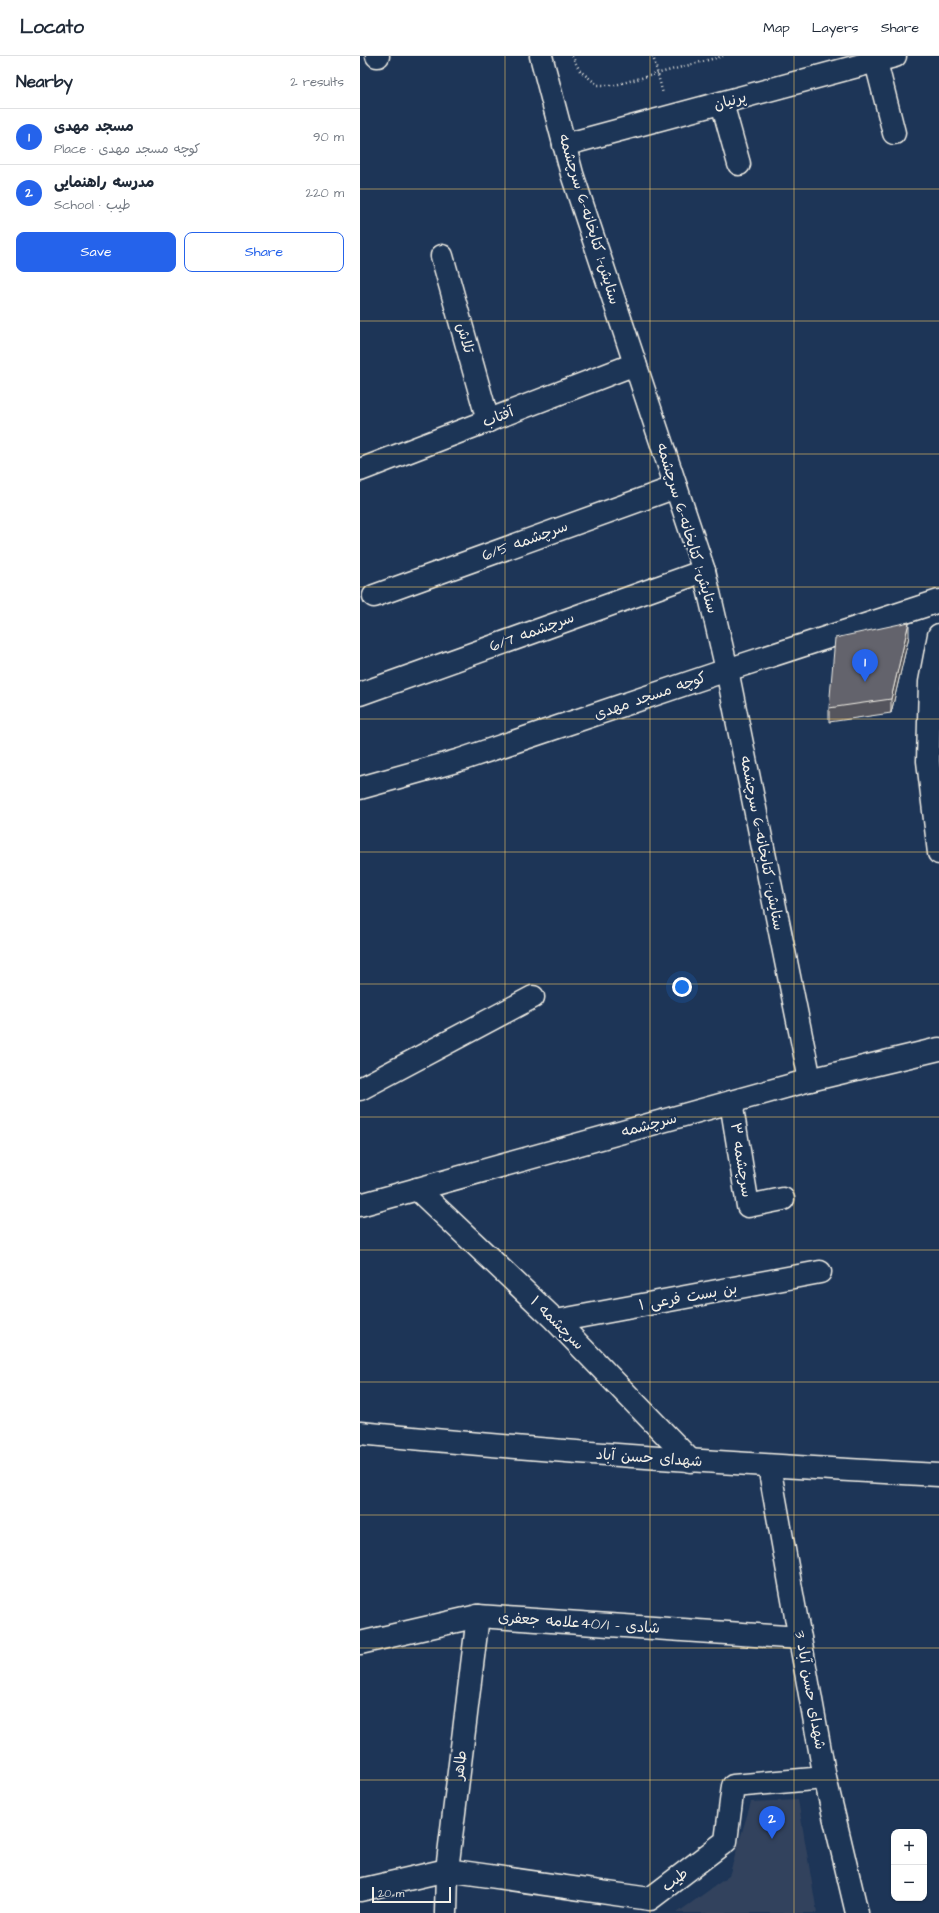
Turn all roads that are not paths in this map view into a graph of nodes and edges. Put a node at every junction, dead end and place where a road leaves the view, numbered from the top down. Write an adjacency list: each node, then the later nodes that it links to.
1 (541, 56): 5 (street, ستایش-1 کتابخانه-6 سرچشمه)
2 (886, 59): 3 (street, پرنیان); 4 (street)
3 (722, 103): 5 (street, پرنیان); 6 (street)
4 (894, 133)
5 (564, 145): 8 (street, ستایش-1 کتابخانه-6 سرچشمه)
6 (739, 164)
7 (442, 256): 9 (street, تلاش)
8 (635, 364): 9 (street, آفتاب); 11 (street, ستایش-1 کتابخانه-6 سرچشمه)
9 (488, 421): 10 (street, آفتاب)
10 (360, 470)
11 (676, 487): 12 (street, ستایش-1 کتابخانه-6 سرچشمه); 13 (street, سرچشمه 6/5)
12 (704, 571): 16 (street, ستایش-1 کتابخانه-6 سرچشمه); 17 (street, سرچشمه 6/7)
13 (374, 596)
14 (939, 602): 16 (street, کوچه مسجد مهدی)
15 (939, 635): 19 (street)
16 (728, 670): 18 (street, کوچه مسجد مهدی); 22 (street, ستایش-1 کتابخانه-6 سرچشمه)
17 (360, 694)
18 (360, 788)
19 (939, 853)
20 (533, 997): 23 (street)
21 (939, 1049): 22 (street, سرچشمه)
22 (810, 1080): 24 (street, سرچشمه)
23 (360, 1089)
24 (731, 1102): 25 (street, سرچشمه); 26 (street, سرچشمه ۳)
25 (418, 1189): 27 (street, سرچشمه); 29 (street, سرچشمه ۱)
26 (783, 1199)
27 (360, 1205)
28 (820, 1272): 29 (street, بن بست فرعی ۱)
29 (556, 1321): 31 (street, سرچشمه ۱)
30 (360, 1433): 31 (street, شهدای حسن آباد)
31 (691, 1461): 32 (street, شهدای حسن آباد)
32 (770, 1466): 33 (street, شهدای حسن آباد); 35 (street, شهدای حسن آباد 3)
33 (939, 1475)
34 (478, 1616): 35 (street, شادی - 40/1علامه جعفری); 36 (street, شادی - 40/1علامه جعفری); 38 (street, طاهر)
35 (800, 1638): 37 (street, شهدای حسن آباد 3)
36 (360, 1643)
37 (825, 1778): 38 (street, طیب); 41 (street, شهدای حسن آباد 3)
38 (447, 1870): 39 (street); 40 (street, طاهر)
39 (360, 1890)
40 (446, 1913)
41 (857, 1913)

